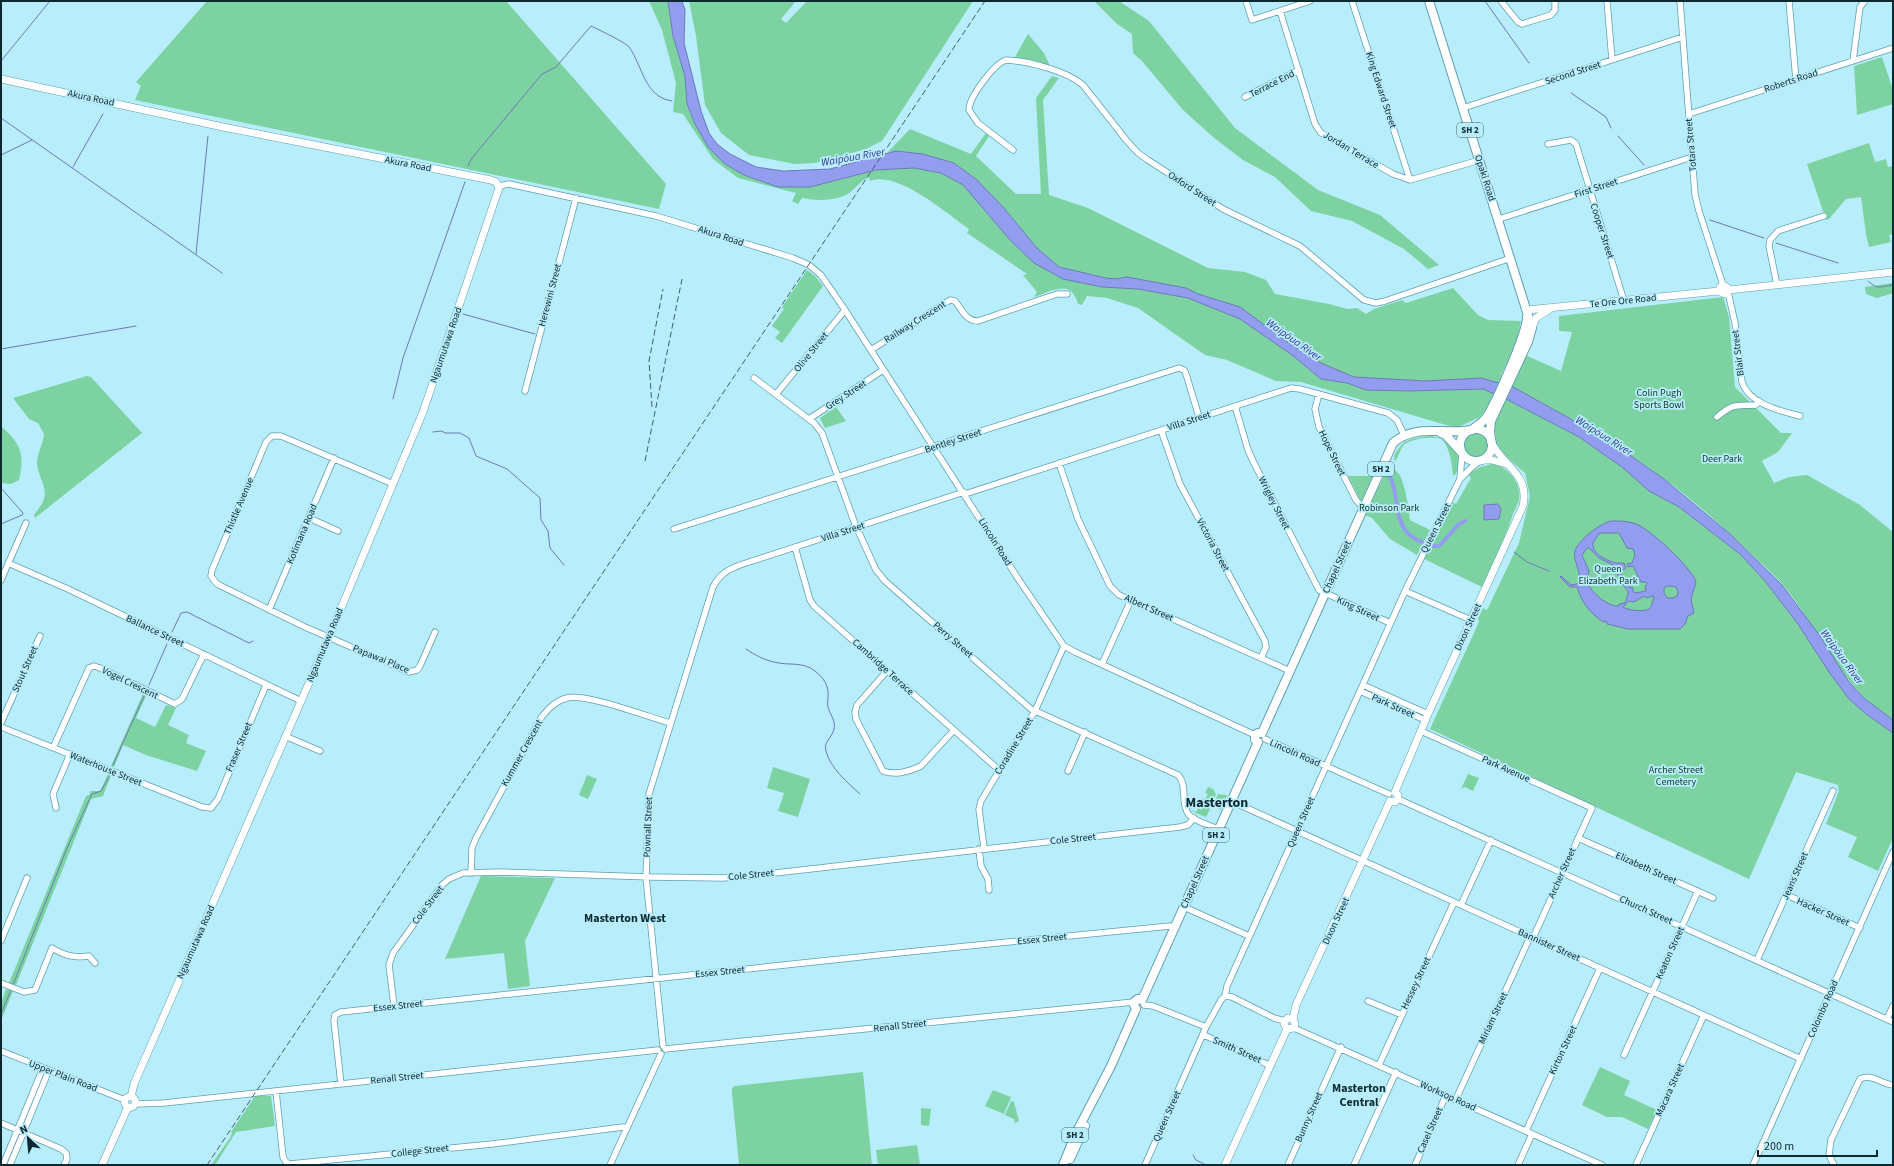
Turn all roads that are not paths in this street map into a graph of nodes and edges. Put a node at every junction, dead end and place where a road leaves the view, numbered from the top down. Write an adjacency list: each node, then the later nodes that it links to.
1 (1246, 1): 11 (street)
2 (1310, 1): 11 (street)
3 (1352, 1): 26 (street, King Edward Street)
4 (1429, 1): 20 (highway, Opaki Road / SH 2)
5 (1501, 1): 6 (street)
6 (1555, 1)
7 (1607, 1): 14 (street)
8 (1680, 1): 12 (street, Totara Street)
9 (1789, 1): 18 (street)
10 (1864, 2): 15 (street)
11 (1280, 11): 16 (street, Jordan Terrace)
12 (1683, 37): 14 (street, Second Street); 21 (street, Totara Street)
13 (1893, 48): 15 (street, Roberts Road)
14 (1612, 60): 20 (street, Second Street)
15 (1853, 61): 18 (street, Roberts Road)
16 (1298, 70): 19 (street, Terrace End); 26 (street, Jordan Terrace)
17 (1, 79): 27 (main road, Akura Road)
18 (1796, 80): 21 (street, Roberts Road)
19 (1245, 98)
20 (1463, 108): 25 (highway, Opaki Road / SH 2)
21 (1689, 114): 24 (street, Totara Street)
22 (1548, 144): 28 (street, Cooper Street)
23 (1013, 150): 32 (street, Oxford Street)
24 (1692, 157): 28 (street, First Street); 36 (street, Totara Street)
25 (1480, 160): 26 (street); 31 (highway, Opaki Road / SH 2)
26 (1410, 180)
27 (499, 186): 29 (street, Akura Road); 70 (main road, Ngaumutawa Road)
28 (1590, 190): 31 (street, First Street); 38 (street, Cooper Street)
29 (576, 198): 33 (street, Akura Road); 47 (street, Herewini Street)
30 (1824, 216): 35 (street)
31 (1499, 219): 32 (highway, Opaki Road / SH 2)
32 (1511, 258): 41 (highway, Opaki Road / SH 2)
33 (809, 265): 40 (street, Lincoln Road)
34 (1893, 272): 35 (main road, Te Ore Ore Road)
35 (1777, 285): 36 (main road, Te Ore Ore Road)
36 (1725, 290): 38 (main road, Te Ore Ore Road); 50 (street, Blair Street)
37 (1066, 294): 43 (street, Railway Crescent)
38 (1624, 301): 39 (main road, Te Ore Ore Road)
39 (1553, 307): 41 (main road, Te Ore Ore Road); 42 (main road)
40 (845, 310): 43 (street, Lincoln Road); 48 (street, Olive Street)
41 (1527, 310): 42 (highway, SH 2); 45 (highway, SH 2)
42 (1532, 328): 45 (highway, SH 2)
43 (871, 350): 44 (street, Lincoln Road)
44 (883, 370): 56 (street, Grey Street); 62 (street, Lincoln Road)
45 (1510, 375): 52 (highway, SH 2)
46 (754, 378): 48 (street, Perry Street)
47 (524, 391)
48 (777, 393): 56 (street, Perry Street)
49 (1319, 394): 51 (street, Villa Street); 60 (street, Villa Street); 72 (street, Hope Street)
50 (1759, 401): 53 (street, Blair Street); 55 (street)
51 (1235, 406): 54 (street, Villa Street); 83 (street, Wrigley Street)
52 (1492, 413): 58 (highway, SH 2); 61 (highway, SH 2)
53 (1800, 416)
54 (1199, 417): 57 (street, Villa Street); 62 (street, Bentley Street)
55 (1717, 417)
56 (810, 419): 68 (street, Perry Street)
57 (1161, 430): 66 (street, Villa Street); 93 (street, Victoria Street)
58 (1471, 430): 59 (highway); 61 (highway); 63 (highway, SH 2)
59 (1436, 431): 60 (highway); 63 (highway)
60 (1404, 435): 72 (highway, Chapel Street / SH 2)
61 (1491, 442): 65 (highway, SH 2); 67 (main road, Dixon Street)
62 (934, 447): 68 (street, Bentley Street); 71 (street, Lincoln Road)
63 (1462, 453): 65 (highway); 69 (street, Queen Street)
64 (334, 458): 70 (street, Thistle Avenue); 73 (street, Kotimana Road); 85 (street, Thistle Avenue)
65 (1482, 460): 67 (main road); 69 (street, Queen Street)
66 (1059, 463): 71 (street, Villa Street); 84 (street, Albert Street)
67 (1508, 465): 86 (main road, Dixon Street)
68 (837, 478): 75 (street, Perry Street); 76 (street, Bentley Street)
69 (1460, 479): 82 (street, Queen Street)
70 (393, 484): 90 (main road, Ngaumutawa Road)
71 (964, 493): 75 (street, Villa Street); 91 (street, Lincoln Road)
72 (1363, 508): 83 (highway, Chapel Street / SH 2)
73 (309, 518): 77 (street); 85 (street, Kotimana Road)
74 (26, 523): 79 (street)
75 (856, 527): 78 (street, Villa Street); 101 (street, Perry Street)
76 (674, 529)
77 (338, 531)
78 (795, 548): 80 (street, Villa Street); 95 (street, Cambridge Terrace)
79 (8, 563): 81 (street); 92 (street, Ballance Street)
80 (723, 573): 104 (street, Pownall Street)
81 (1, 580)
82 (1405, 591): 86 (street); 87 (street, Queen Street)
83 (1326, 594): 87 (street, King Street); 96 (highway, Chapel Street / SH 2)
84 (1131, 600): 93 (street, Albert Street); 94 (street)
85 (269, 610): 90 (street, Thistle Avenue)
86 (1471, 620): 102 (main road, Dixon Street)
87 (1390, 624): 98 (street, Queen Street)
88 (435, 632): 90 (street, Papawai Place)
89 (40, 636): 103 (street, Stout Street)
90 (329, 637): 100 (main road, Ngaumutawa Road)
91 (1064, 646): 94 (street, Lincoln Road); 101 (street, Coradine Street)
92 (204, 654): 97 (street, Ballance Street); 111 (street, Vogel Crescent)
93 (1261, 658): 96 (street, Albert Street)
94 (1102, 664): 110 (street, Lincoln Road)
95 (887, 671): 106 (street, Cambridge Terrace); 106 (street)
96 (1290, 671): 110 (highway, Chapel Street / SH 2)
97 (266, 685): 100 (street, Ballance Street); 122 (street, Fraser Street)
98 (1363, 685): 99 (street, Queen Street); 102 (street, Park Street)
99 (1360, 691): 102 (street, Park Street); 114 (street, Queen Street)
100 (300, 701): 109 (main road, Ngaumutawa Road)
101 (1035, 711): 108 (street, Perry Street); 115 (street, Coradine Street)
102 (1426, 717): 107 (main road, Dixon Street)
103 (1, 723)
104 (670, 724): 132 (street, Kummer Crescent); 134 (street, Pownall Street)
105 (1, 727): 111 (street, Waterhouse Street)
106 (954, 730): 115 (street, Cambridge Terrace)
107 (1420, 731): 118 (main road, Dixon Street); 123 (street, Park Avenue)
108 (1085, 732): 116 (street); 124 (street, Perry Street)
109 (285, 736): 112 (street); 184 (main road, Ngaumutawa Road)
110 (1260, 737): 114 (street, Lincoln Road); 120 (highway, Chapel Street / SH 2)
111 (53, 748): 113 (street, Waterhouse Street)
112 (320, 752)
113 (70, 754): 121 (street); 122 (street, Waterhouse Street)
114 (1326, 766): 118 (street); 126 (street, Queen Street)
115 (999, 770): 129 (street, Coradine Street)
116 (1068, 771)
117 (1833, 792): 138 (street, Jeans Street)
118 (1391, 796): 119 (main road); 131 (main road, Dixon Street)
119 (1398, 799): 128 (street, Church Street)
120 (1231, 801): 125 (highway, Chapel Street / SH 2); 126 (street)
121 (56, 808)
122 (211, 808)
123 (1592, 808): 127 (street, Archer Street)
124 (1194, 818): 125 (street); 129 (street, Cole Street)
125 (1218, 829): 142 (highway, Chapel Street / SH 2)
126 (1297, 831): 131 (street, Bannister Street); 146 (street, Queen Street)
127 (1578, 838): 133 (street, Archer Street); 137 (street, Elizabeth Street)
128 (1491, 840): 133 (street, Church Street); 141 (street)
129 (982, 848): 134 (street, Cole Street); 136 (street, Coradine Street)
130 (1893, 852): 145 (street, Colombo Road)
131 (1364, 861): 140 (street, Bannister Street); 164 (main road, Dixon Street)
132 (471, 873): 134 (street, Cole Street); 160 (street, Cole Street)
133 (1563, 873): 144 (street, Church Street); 147 (street, Archer Street)
134 (646, 877): 152 (street, Pownall Street)
135 (27, 878): 148 (street)
136 (989, 890)
137 (1698, 891): 139 (street, Elizabeth Street); 144 (street, Keaton Street)
138 (1787, 896): 145 (street, Hacker Street); 149 (street, Jeans Street)
139 (1713, 898)
140 (1454, 902): 141 (street, Bannister Street); 162 (street, Hessey Street)
141 (1462, 905): 147 (street, Bannister Street)
142 (1184, 907): 143 (highway, Chapel Street / SH 2); 146 (street)
143 (1174, 927): 152 (street, Essex Street); 158 (highway, Chapel Street / SH 2)
144 (1682, 927): 149 (street, Church Street); 154 (street, Keaton Street)
145 (1860, 928): 155 (street, Colombo Road)
146 (1249, 936): 156 (street, Queen Street)
147 (1532, 937): 151 (street, Bannister Street); 185 (street, Miriam Street)
148 (1, 941)
149 (1757, 960): 155 (street, Church Street)
150 (95, 963): 153 (street)
151 (1600, 968): 154 (street, Bannister Street); 191 (street, Kirton Street)
152 (656, 978): 160 (street, Essex Street); 172 (street, Pownall Street)
153 (1, 983)
154 (1652, 992): 163 (street, Bannister Street); 174 (street, Keaton Street)
155 (1830, 994): 165 (street, Church Street); 175 (street, Colombo Road)
156 (1225, 996): 166 (street); 168 (street, Queen Street)
157 (1368, 1001): 162 (street)
158 (1143, 1002): 159 (highway); 168 (street)
159 (1135, 1005): 172 (street, Renall Street); 187 (highway, SH 2)
160 (394, 1006): 180 (street, Essex Street)
161 (1893, 1006): 165 (street)
162 (1402, 1015): 176 (street, Hessey Street)
163 (1704, 1015): 175 (street, Bannister Street); 209 (street, Macara Street)
164 (1292, 1019): 166 (main road); 169 (main road)
165 (1887, 1019): 167 (street, Church Street)
166 (1285, 1021): 169 (main road)
167 (1893, 1022)
168 (1206, 1027): 170 (street, Queen Street)
169 (1290, 1028): 171 (street, Worksop Road); 177 (main road)
170 (1204, 1035): 177 (street, Smith Street); 202 (street, Queen Street)
171 (1341, 1047): 176 (street, Worksop Road); 204 (street, Bunny Street)
172 (662, 1050): 180 (street, Renall Street); 190 (street)
173 (1, 1051): 178 (street, Upper Plain Road)
174 (1624, 1055)
175 (1801, 1059): 210 (street, Colombo Road)
176 (1379, 1065): 179 (street, Worksop Road)
177 (1271, 1066): 203 (main road)
178 (46, 1069): 184 (street, Upper Plain Road); 192 (street)
179 (1396, 1072): 183 (street, Worksop Road); 205 (street)
180 (342, 1084): 182 (street, Renall Street)
181 (1893, 1085): 211 (street)
182 (276, 1091): 186 (street, Renall Street); 194 (street, College Street)
183 (1446, 1095): 185 (street, Worksop Road); 206 (street, Casel Street)
184 (128, 1098): 186 (main road); 188 (main road)
185 (1456, 1099): 191 (street, Worksop Road)
186 (135, 1104): 188 (main road)
187 (1091, 1106): 200 (highway, SH 2); 201 (highway, SH 2)
188 (128, 1108): 198 (main road)
189 (1, 1123): 192 (street)
190 (627, 1128): 194 (street, College Street); 199 (street)
191 (1526, 1131): 193 (street, Worksop Road)
192 (21, 1132): 195 (street); 196 (street); 197 (street)
193 (1532, 1134): 207 (street); 208 (street, Worksop Road)
194 (303, 1164)
195 (3, 1165)
196 (10, 1165)
197 (64, 1165)
198 (102, 1165)
199 (610, 1165)
200 (1062, 1165)
201 (1067, 1165)
202 (1145, 1165)
203 (1225, 1165)
204 (1288, 1165)
205 (1354, 1165)
206 (1415, 1165)
207 (1518, 1165)
208 (1602, 1165)
209 (1636, 1165)
210 (1753, 1165)
211 (1834, 1165)

